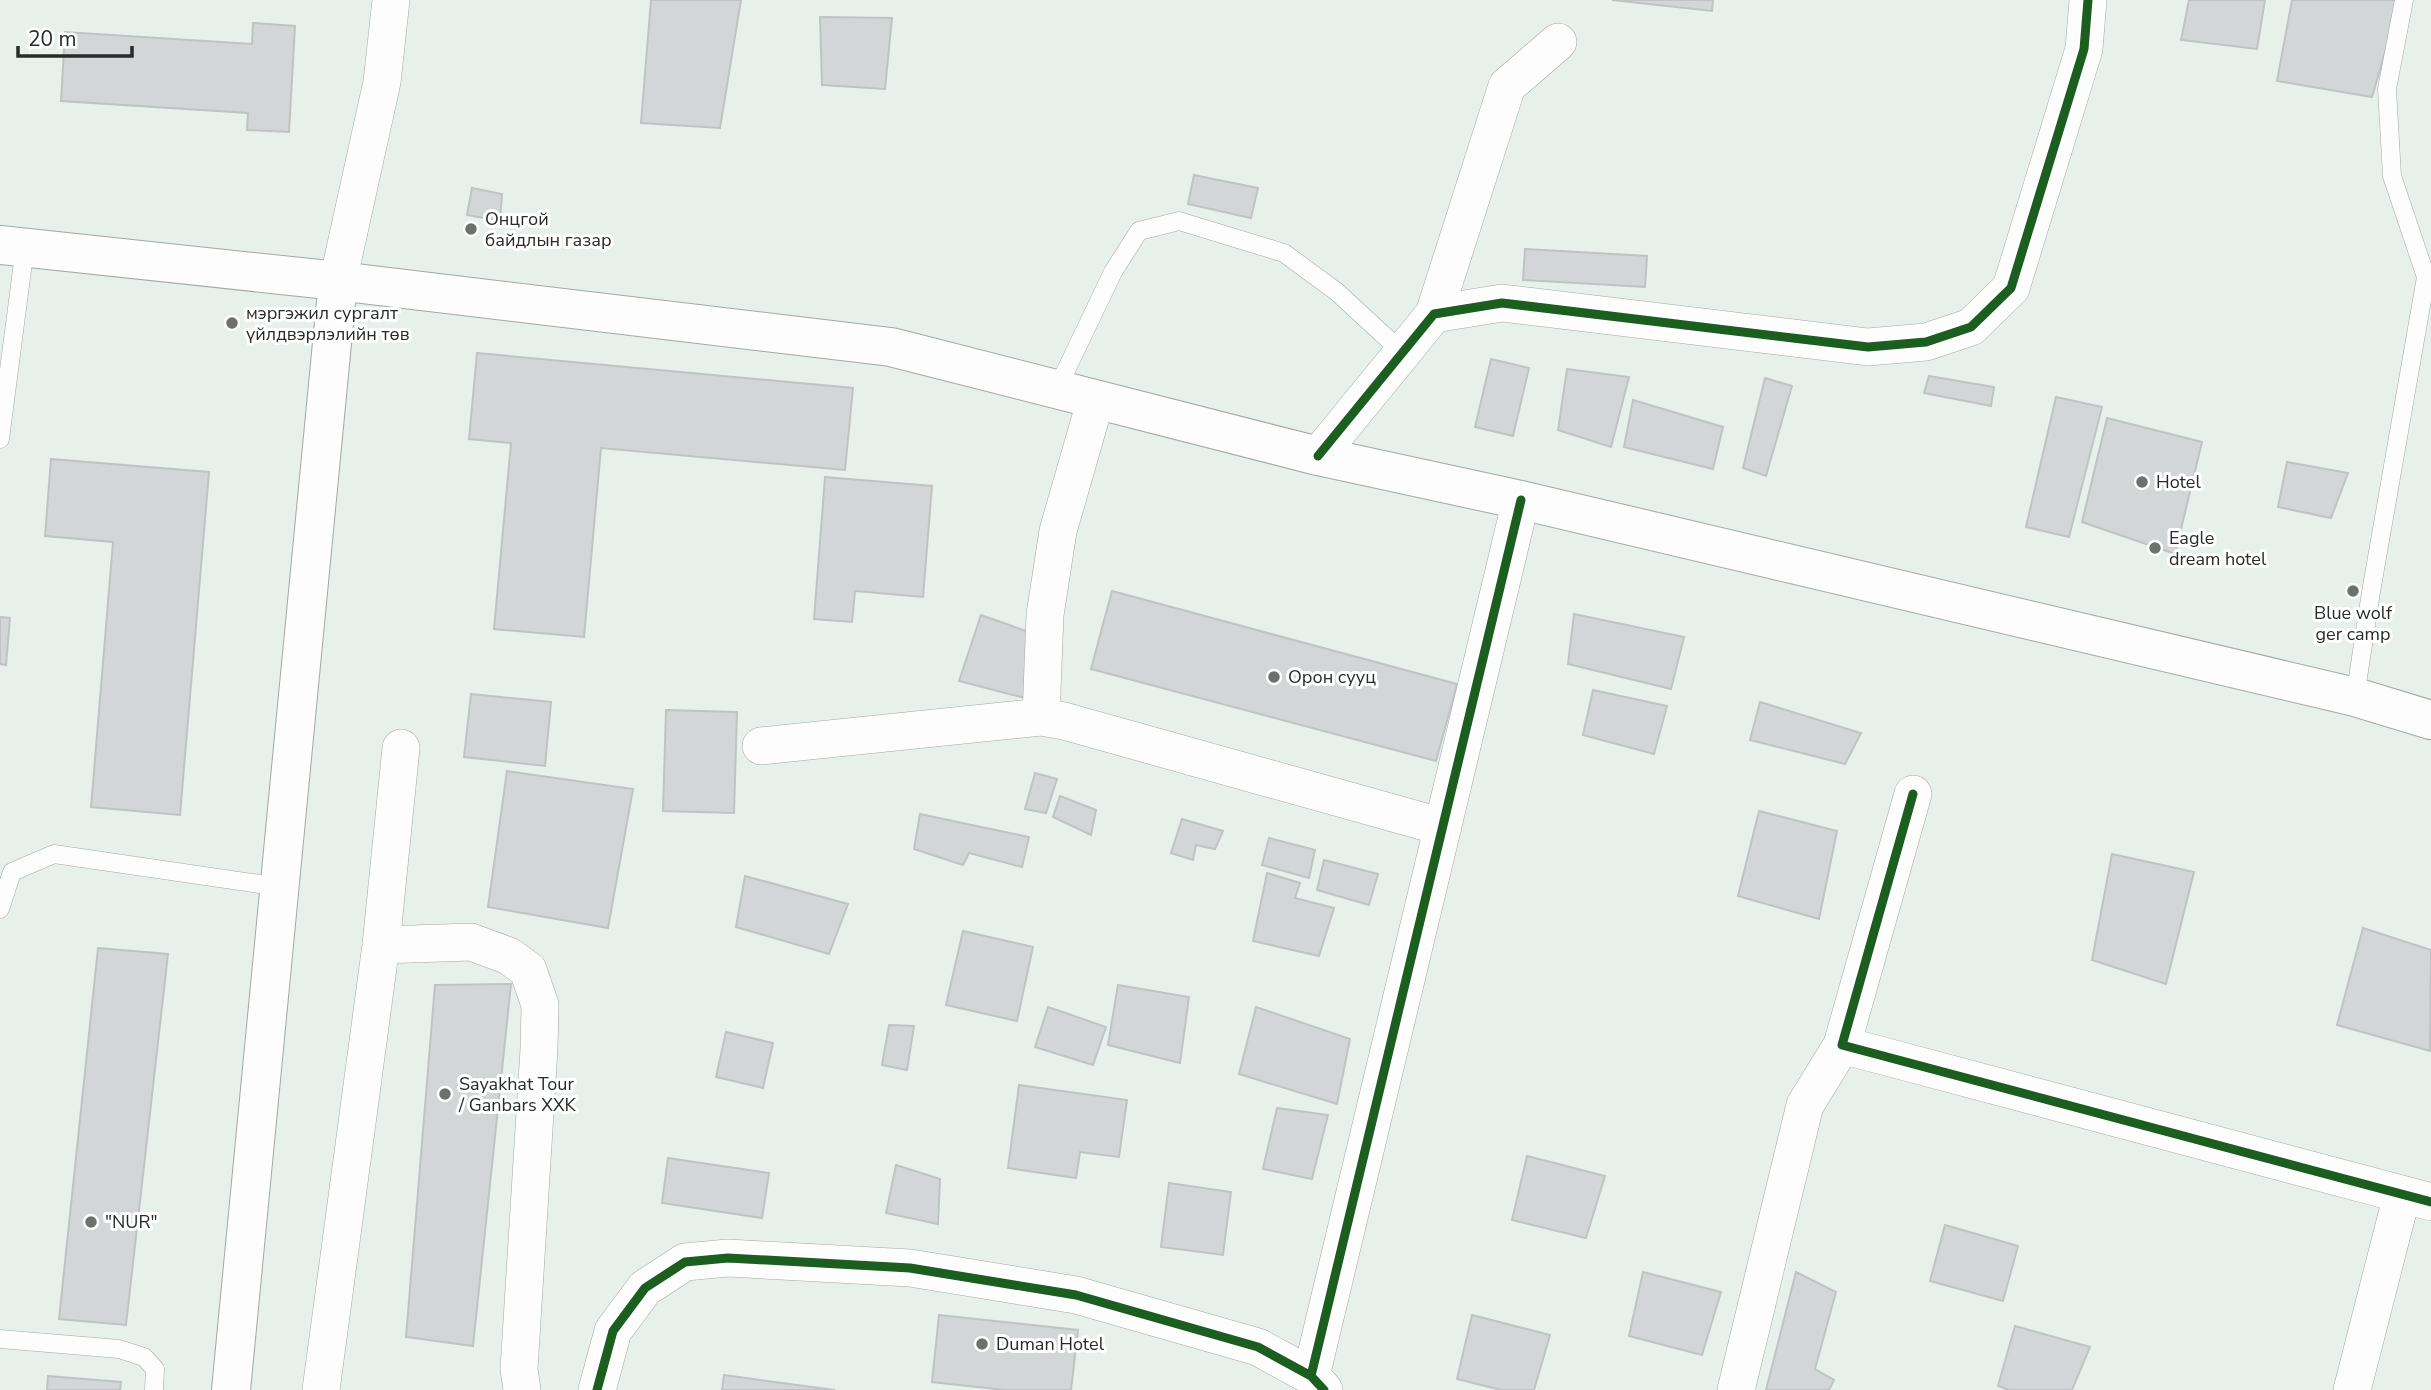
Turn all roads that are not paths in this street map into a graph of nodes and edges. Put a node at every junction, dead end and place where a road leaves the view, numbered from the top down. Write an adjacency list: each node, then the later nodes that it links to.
1 (391, 0): 6 (street)
2 (2088, 0): 7 (street)
3 (2404, 0): 14 (lane)
4 (1558, 42): 7 (street)
5 (13, 246): 6 (main road); 11 (lane)
6 (338, 281): 9 (main road); 21 (main road)
7 (1434, 314): 8 (street)
8 (1403, 353): 9 (lane); 12 (street)
9 (1057, 389): 10 (main road)
10 (1096, 399): 12 (main road); 15 (street)
11 (0, 439)
12 (1318, 456): 13 (main road)
13 (1521, 500): 14 (main road); 20 (street)
14 (2355, 697): 16 (main road)
15 (1041, 718): 17 (street); 20 (street)
16 (2431, 720)
17 (761, 746)
18 (401, 748): 23 (street)
19 (1913, 794): 24 (street)
20 (1443, 827): 27 (street)
21 (279, 887): 22 (lane); 29 (main road)
22 (0, 909)
23 (381, 944): 30 (street); 31 (street)
24 (1842, 1045): 25 (street); 33 (street)
25 (2416, 1199): 34 (street)
26 (0, 1339): 28 (lane)
27 (1318, 1383): 32 (street)
28 (154, 1390)
29 (231, 1390)
30 (321, 1390)
31 (522, 1390)
32 (597, 1390)
33 (1736, 1390)
34 (2352, 1390)

